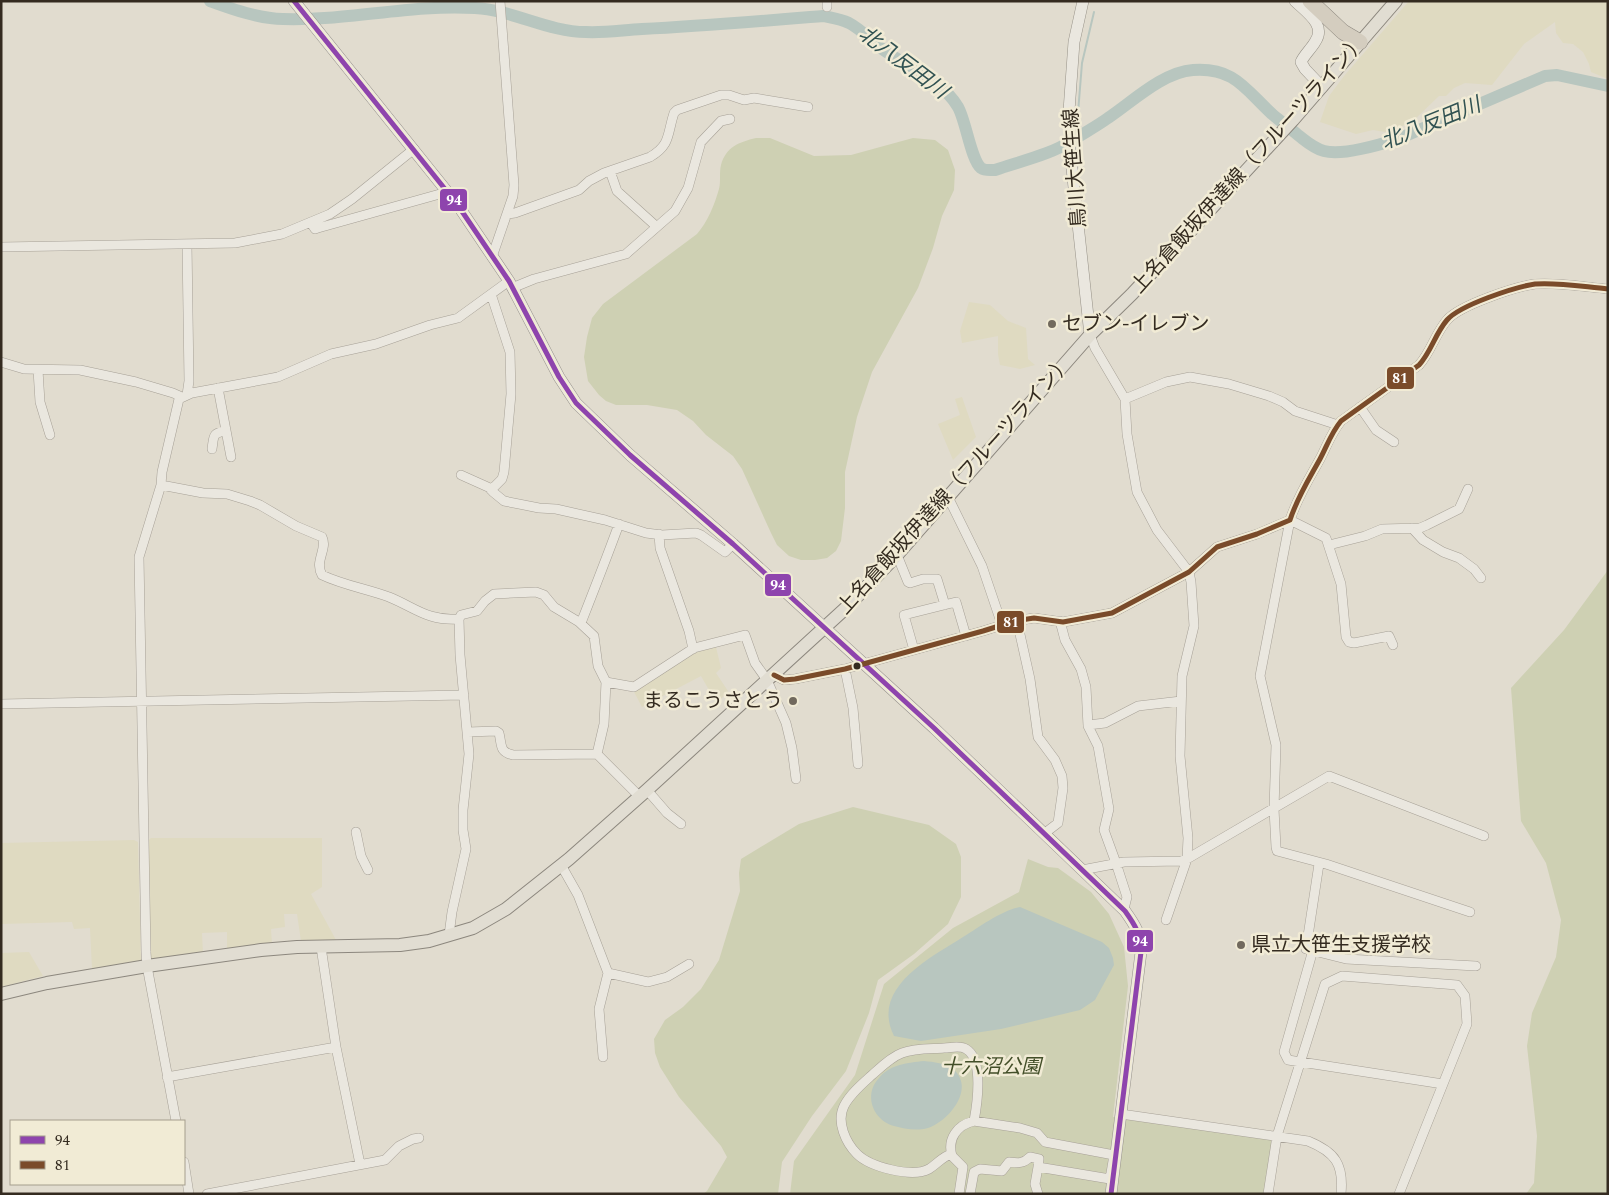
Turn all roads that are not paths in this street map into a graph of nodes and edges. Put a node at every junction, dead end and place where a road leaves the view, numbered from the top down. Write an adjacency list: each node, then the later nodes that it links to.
1 (500, 1): 15 (street)
2 (1083, 1): 24 (street, 鳥川大笹生線)
3 (1294, 1): 9 (street)
4 (1310, 1): 8 (highway)
5 (1323, 1): 8 (highway)
6 (1396, 1): 8 (main road, 上名倉飯坂伊達線（フルーツライン）)
7 (297, 5): 12 (street)
8 (1360, 42): 9 (main road, 上名倉飯坂伊達線（フルーツライン）)
9 (1322, 87): 24 (main road, 上名倉飯坂伊達線（フルーツライン）)
10 (808, 107): 13 (street)
11 (730, 119): 17 (street)
12 (414, 149): 14 (street); 16 (street)
13 (610, 171): 15 (street); 17 (street)
14 (447, 192): 16 (street); 20 (street)
15 (507, 214): 20 (street)
16 (310, 223): 18 (street)
17 (657, 227): 21 (street)
18 (187, 244): 19 (street); 28 (street)
19 (1, 247)
20 (492, 256): 21 (street)
21 (510, 285): 23 (street); 46 (street)
22 (1608, 289): 30 (street)
23 (491, 294): 27 (street); 39 (street)
24 (1090, 335): 29 (street); 41 (main road, 上名倉飯坂伊達線（フルーツライン）)
25 (1, 362): 26 (street)
26 (38, 370): 28 (street); 33 (street)
27 (218, 388): 28 (street); 32 (street)
28 (185, 396): 38 (street)
29 (1124, 399): 31 (street); 49 (street)
30 (1360, 407): 31 (street); 34 (street)
31 (1338, 425): 42 (street)
32 (226, 431): 35 (street); 36 (street)
33 (50, 435)
34 (1394, 442)
35 (212, 448)
36 (231, 457)
37 (461, 475): 39 (street)
38 (161, 485): 52 (street); 68 (street)
39 (491, 490): 43 (street)
40 (1468, 490): 44 (street)
41 (948, 497): 48 (main road, 上名倉飯坂伊達線（フルーツライン）); 56 (street)
42 (1290, 520): 47 (street); 49 (street); 76 (street)
43 (619, 524): 45 (street); 55 (street)
44 (1412, 528): 47 (street); 50 (street)
45 (659, 534): 46 (street); 60 (street)
46 (733, 544): 57 (street)
47 (1329, 545): 59 (street)
48 (897, 555): 51 (street); 57 (main road, 上名倉飯坂伊達線（フルーツライン）)
49 (1189, 572): 54 (street); 67 (street)
50 (1481, 578)
51 (945, 605): 58 (street); 61 (street)
52 (459, 619): 55 (street); 66 (street)
53 (1017, 621): 54 (street); 56 (street); 79 (street)
54 (1060, 621): 70 (street)
55 (581, 623): 65 (street)
56 (1002, 625): 58 (street)
57 (825, 628): 62 (street); 64 (main road, 上名倉飯坂伊達線（フルーツライン）)
58 (966, 636): 61 (street)
59 (1393, 645)
60 (693, 649): 64 (street); 65 (street)
61 (914, 650): 62 (street)
62 (864, 664): 63 (street); 79 (street)
63 (845, 669): 64 (street); 73 (street)
64 (770, 677): 74 (street); 75 (main road, 上名倉飯坂伊達線（フルーツライン）)
65 (606, 682): 72 (street)
66 (464, 695): 68 (street); 71 (street)
67 (1181, 700): 70 (street); 81 (street)
68 (141, 701): 69 (street); 94 (street)
69 (1, 704)
70 (1088, 724): 82 (street)
71 (468, 732): 72 (street); 90 (street)
72 (598, 754): 75 (street)
73 (858, 764)
74 (796, 779)
75 (644, 794): 77 (street); 84 (main road, 上名倉飯坂伊達線（フルーツライン）)
76 (1274, 809): 80 (street); 81 (street); 83 (street)
77 (682, 824)
78 (356, 832): 85 (street)
79 (1045, 833): 86 (street)
80 (1484, 836)
81 (1187, 859): 82 (street); 89 (street)
82 (1116, 863): 86 (street); 87 (street)
83 (1319, 864): 88 (street); 92 (street)
84 (561, 865): 90 (main road, 上名倉飯坂伊達線（フルーツライン）); 96 (street)
85 (368, 870)
86 (1082, 870): 87 (street)
87 (1124, 909): 103 (street)
88 (1470, 912)
89 (1166, 920)
90 (449, 935): 91 (main road, 上名倉飯坂伊達線（フルーツライン）)
91 (321, 947): 94 (main road, 上名倉飯坂伊達線（フルーツライン）); 98 (street)
92 (1313, 950): 95 (street); 100 (street)
93 (689, 964): 96 (street)
94 (147, 966): 97 (main road, 上名倉飯坂伊達線（フルーツライン）); 101 (street)
95 (1476, 966)
96 (608, 974): 99 (street)
97 (1, 994)
98 (336, 1047): 101 (street); 109 (street)
99 (603, 1057)
100 (1300, 1062): 102 (street); 102 (street); 106 (street)
101 (168, 1077): 104 (street)
102 (1443, 1084): 120 (street)
103 (1121, 1114): 106 (street); 117 (street)
104 (176, 1120)
105 (974, 1121): 108 (street); 108 (street); 111 (street)
106 (1277, 1136): 118 (street); 119 (street)
107 (419, 1138): 109 (street)
108 (951, 1154): 114 (street)
109 (360, 1164): 113 (street)
110 (185, 1167): 112 (street)
111 (1038, 1167): 115 (street); 116 (street)
112 (190, 1194)
113 (207, 1194)
114 (959, 1194)
115 (970, 1194)
116 (1038, 1194)
117 (1110, 1194)
118 (1268, 1194)
119 (1340, 1194)
120 (1400, 1194)

